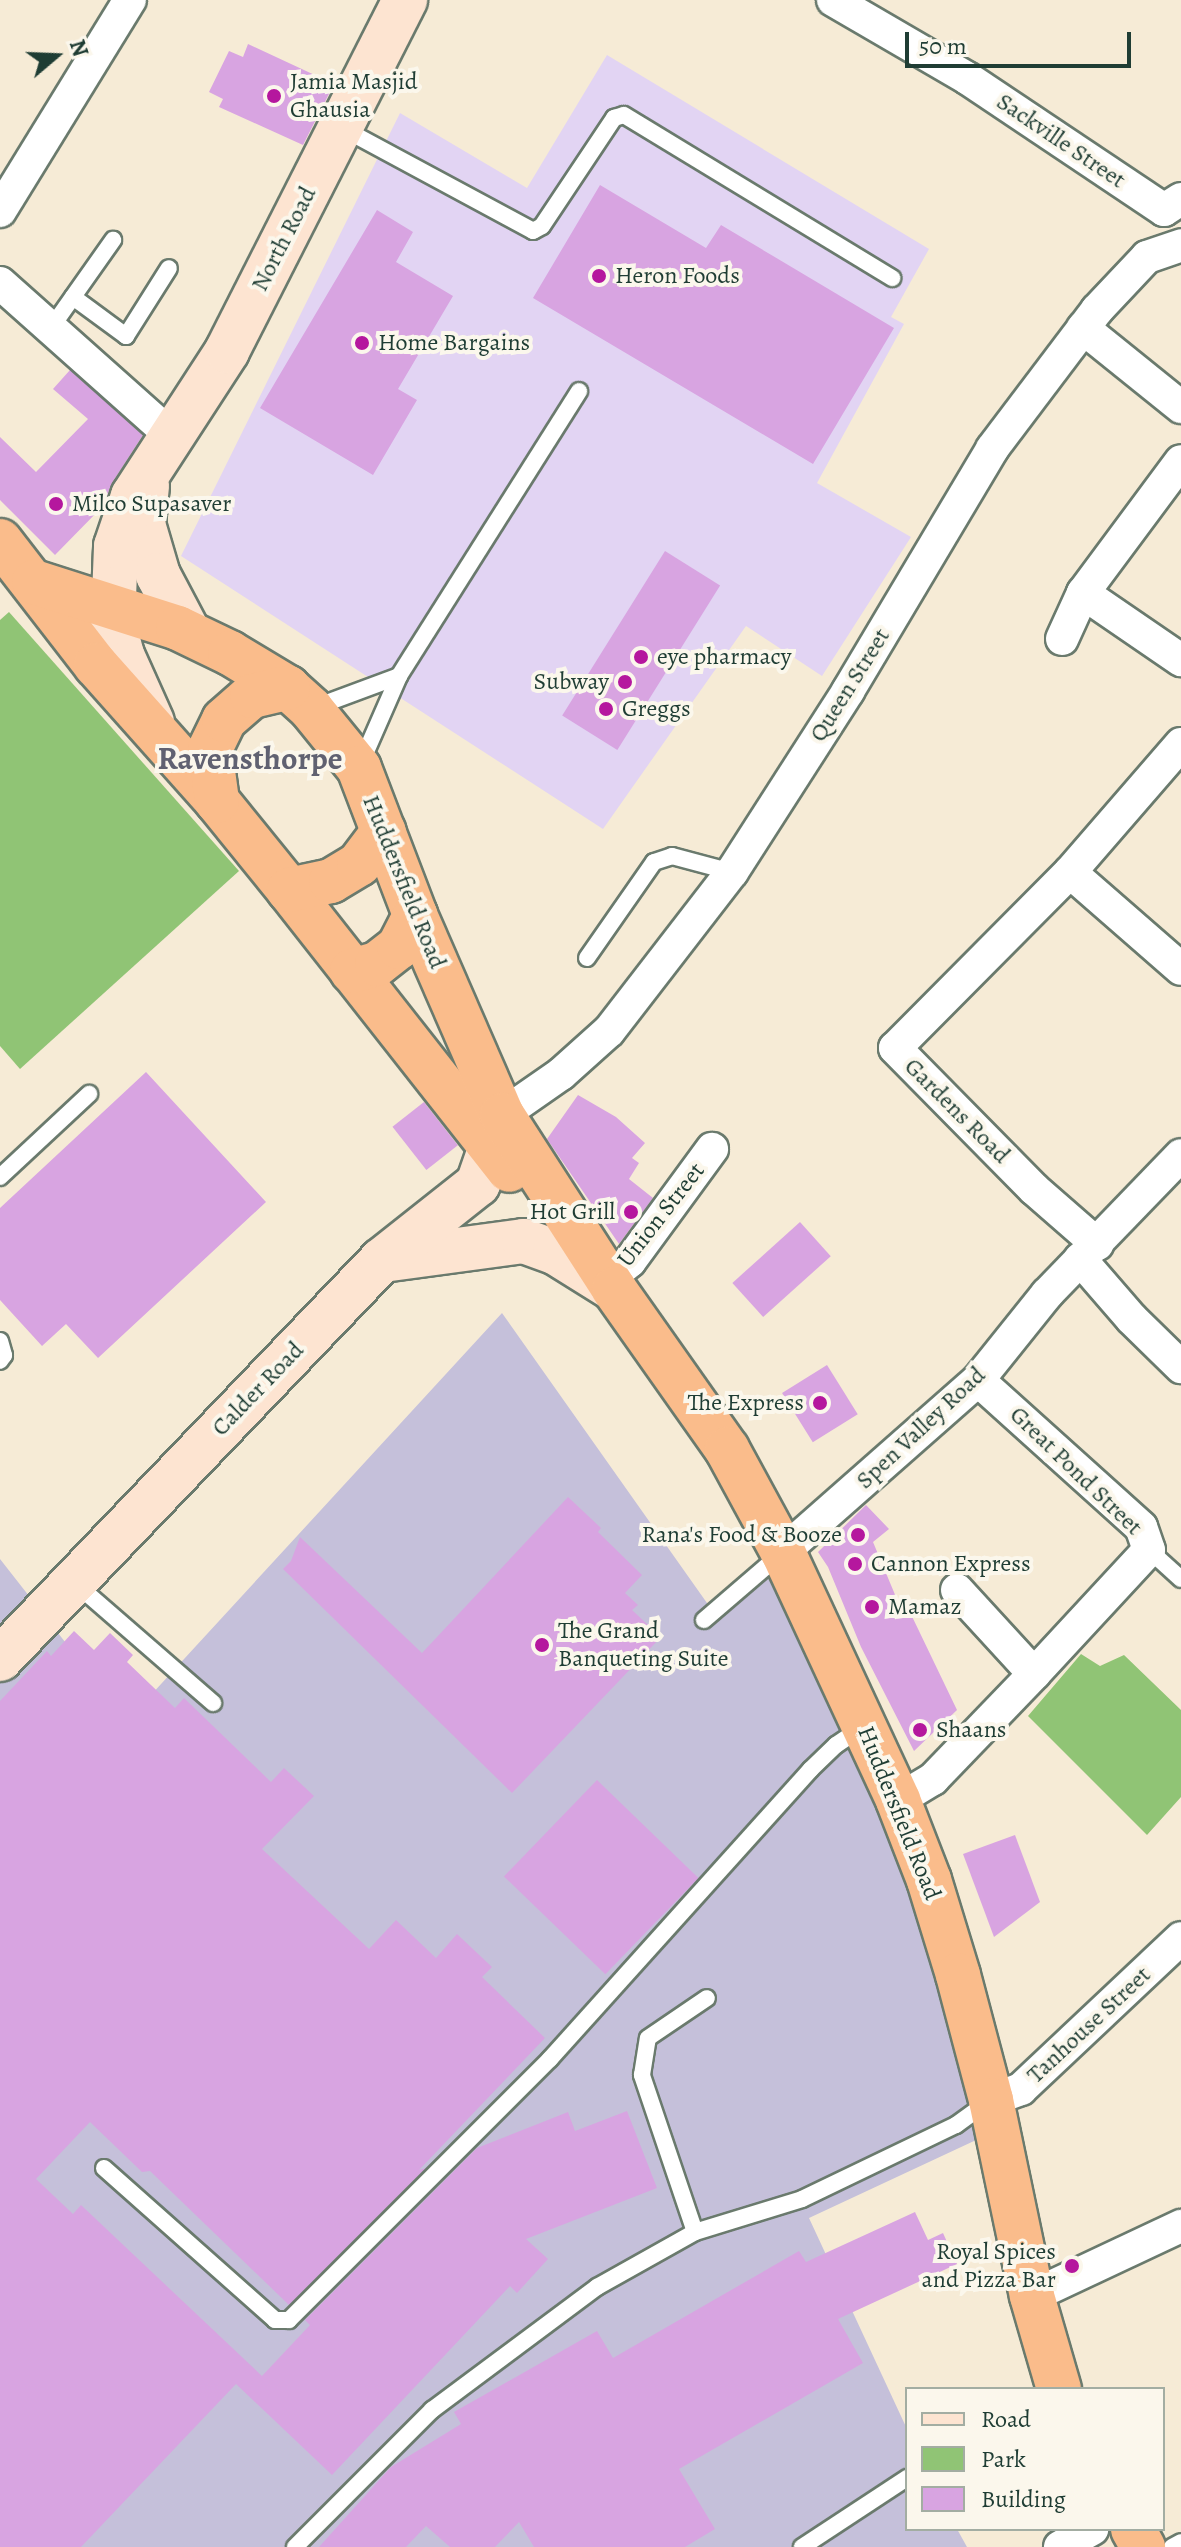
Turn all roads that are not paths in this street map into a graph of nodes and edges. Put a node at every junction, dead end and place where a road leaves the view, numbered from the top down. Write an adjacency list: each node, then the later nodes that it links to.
1 (130, 0): 6 (street)
2 (405, 0): 4 (street, North Road)
3 (833, 0): 5 (street, Sackville Street)
4 (341, 127): 10 (lane); 17 (street, North Road)
5 (1172, 205)
6 (0, 211)
7 (113, 240): 12 (lane)
8 (1181, 245): 14 (street, Queen Street)
9 (169, 268): 12 (lane)
10 (892, 278)
11 (0, 283): 13 (street)
12 (73, 297): 13 (lane)
13 (51, 328): 17 (street)
14 (1083, 328): 16 (street); 33 (street, Queen Street)
15 (579, 391): 26 (lane)
16 (1181, 407)
17 (160, 454): 22 (street, North Road); 23 (street, North Road)
18 (1177, 473): 21 (street)
19 (0, 541): 20 (highway, Huddersfield Road)
20 (34, 582): 22 (highway, Huddersfield Road); 28 (highway, Huddersfield Road)
21 (1083, 593): 24 (street); 25 (street)
22 (113, 609): 23 (highway, Huddersfield Road); 28 (street, North Road)
23 (188, 632): 27 (highway, Huddersfield Road)
24 (1062, 639)
25 (1181, 660)
26 (399, 676): 27 (lane); 30 (lane)
27 (300, 698): 30 (highway, Huddersfield Road); 31 (highway)
28 (156, 732): 31 (highway, Huddersfield Road)
29 (1181, 744): 34 (street)
30 (359, 768): 32 (highway, Huddersfield Road)
31 (217, 801): 35 (highway, Huddersfield Road)
32 (384, 831): 35 (highway); 36 (highway, Huddersfield Road)
33 (732, 872): 37 (lane); 41 (street, Queen Street)
34 (1070, 872): 38 (street); 45 (street, Gardens Road)
35 (289, 890): 39 (highway, Huddersfield Road)
36 (415, 915): 39 (highway); 41 (highway, Huddersfield Road)
37 (587, 958)
38 (1181, 969)
39 (352, 971): 41 (highway, Huddersfield Road)
40 (89, 1094): 44 (lane)
41 (496, 1131): 46 (street, Calder Road); 47 (highway, Huddersfield Road)
42 (712, 1149): 47 (street, Union Street)
43 (1181, 1155): 45 (street, Spen Valley Road)
44 (0, 1177)
45 (1088, 1252): 50 (street); 51 (street, Spen Valley Road)
46 (382, 1260): 47 (street); 55 (street, Calder Road)
47 (611, 1284): 53 (highway, Huddersfield Road)
48 (0, 1341): 49 (lane)
49 (0, 1361)
50 (1181, 1367)
51 (978, 1380): 52 (street, Great Pond Street); 53 (street, Spen Valley Road)
52 (1149, 1550): 54 (lane); 59 (street, Great Pond Street)
53 (783, 1552): 57 (lane); 61 (highway, Huddersfield Road)
54 (1181, 1579)
55 (74, 1582): 58 (street, Calder Road); 60 (lane)
56 (957, 1590): 59 (street)
57 (704, 1620)
58 (2, 1651)
59 (1034, 1674): 62 (street, Great Pond Street)
60 (213, 1703)
61 (864, 1727): 62 (highway, Huddersfield Road); 66 (lane)
62 (898, 1800): 65 (highway, Huddersfield Road)
63 (1181, 1938): 65 (street, Tanhouse Street)
64 (707, 1998): 68 (lane)
65 (991, 2100): 68 (lane); 69 (highway, Huddersfield Road)
66 (104, 2168)
67 (1181, 2226): 69 (street)
68 (695, 2232): 74 (lane)
69 (1032, 2296): 70 (highway, Huddersfield Road)
70 (1058, 2387)
71 (905, 2479): 75 (lane)
72 (1088, 2531): 76 (street)
73 (1181, 2542): 77 (lane)
74 (295, 2547)
75 (802, 2547)
76 (1060, 2547)
77 (1172, 2547)

